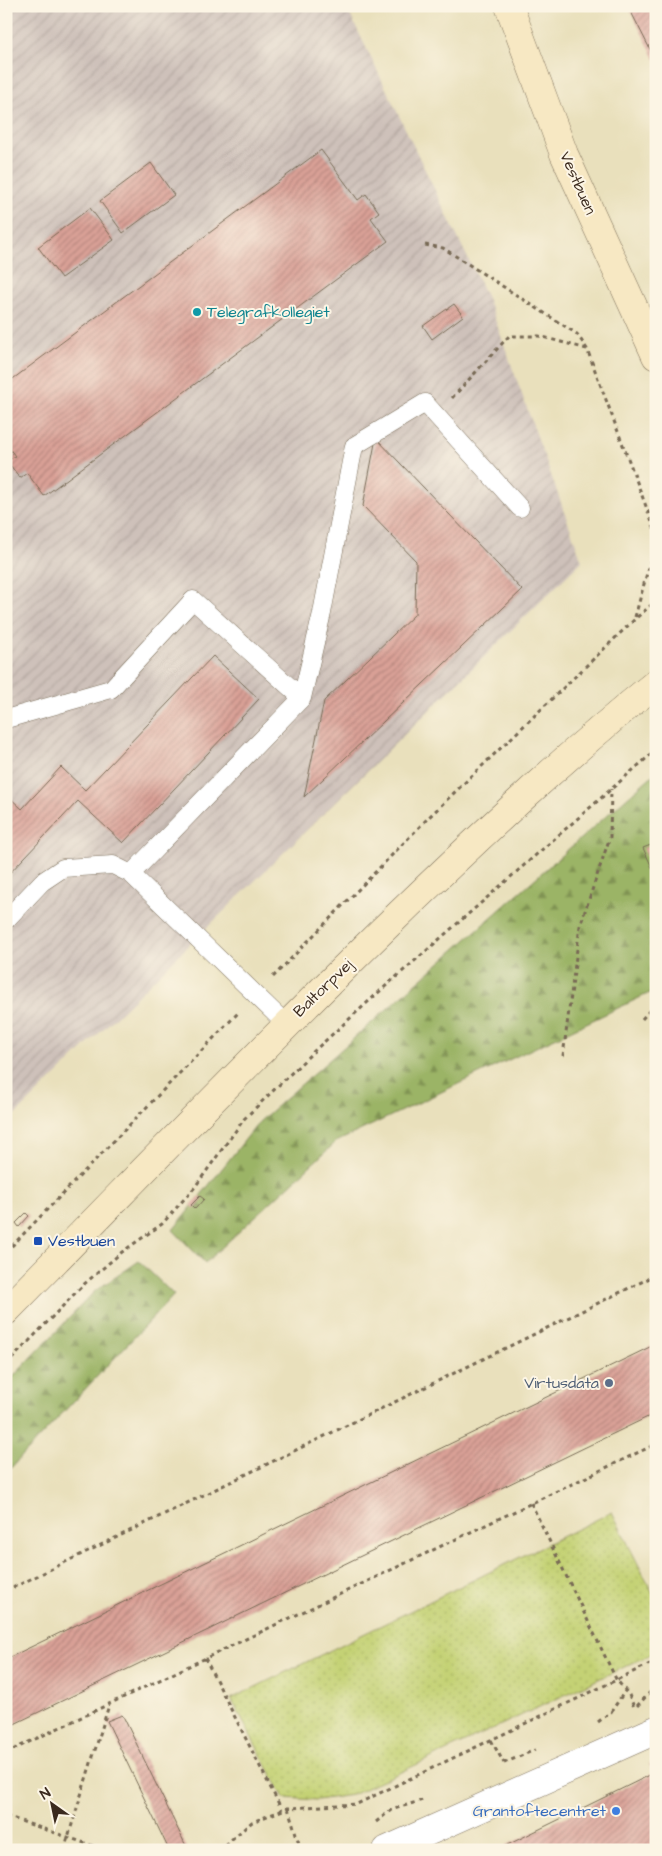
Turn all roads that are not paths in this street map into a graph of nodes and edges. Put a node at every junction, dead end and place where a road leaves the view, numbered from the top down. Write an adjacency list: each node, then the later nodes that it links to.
1 (509, 6): 2 (street, Vestbuen)
2 (656, 356)
3 (520, 508): 5 (lane)
4 (656, 683): 9 (street, Baltorpvej)
5 (302, 698): 6 (lane); 7 (lane)
6 (6, 719)
7 (132, 874): 8 (lane); 9 (lane)
8 (6, 920)
9 (286, 1024): 10 (street, Baltorpvej)
10 (6, 1310)
11 (656, 1730): 12 (street)
12 (387, 1850)

